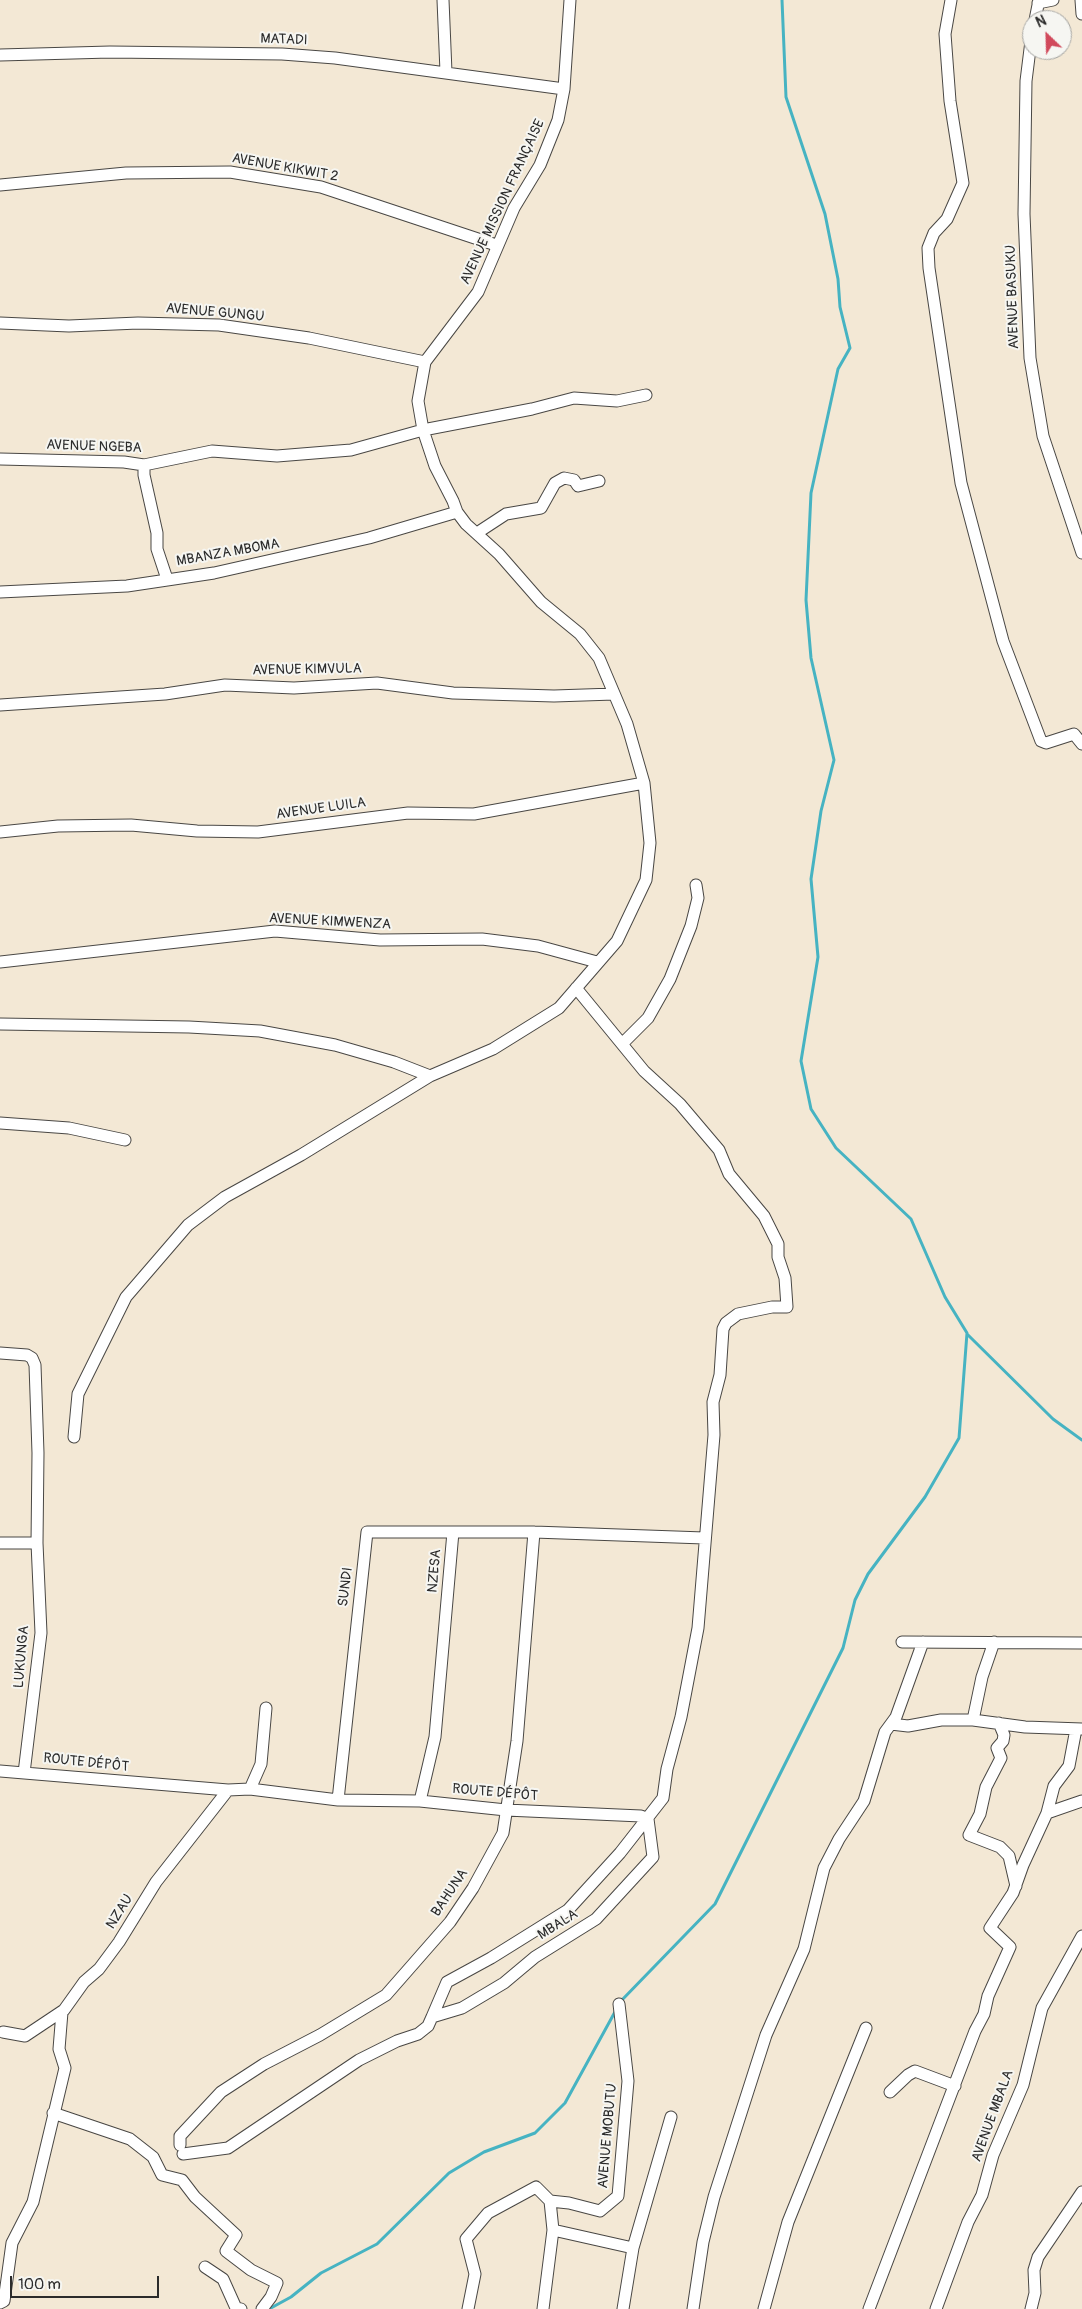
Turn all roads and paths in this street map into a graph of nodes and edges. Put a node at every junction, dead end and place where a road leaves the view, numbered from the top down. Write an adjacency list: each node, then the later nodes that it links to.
1 (443, 0): 10 (street)
2 (570, 0): 11 (street, AVENUE MISSION FRANÇAISE)
3 (951, 0): 28 (street)
4 (1053, 0): 6 (street)
5 (1081, 0): 7 (street)
6 (1038, 2)
7 (1082, 14)
8 (0, 55): 10 (street, MATADI)
9 (1029, 60): 23 (street, AVENUE BASUKU)
10 (446, 72): 11 (street, MATADI)
11 (564, 89): 13 (street, AVENUE MISSION FRANÇAISE)
12 (0, 185): 13 (street, AVENUE KIKWIT 2)
13 (496, 246): 15 (street, AVENUE MISSION FRANÇAISE)
14 (0, 324): 15 (street, AVENUE GUNGU)
15 (424, 362): 17 (street, AVENUE MISSION FRANÇAISE)
16 (646, 395): 17 (street, AVENUE NGEBA)
17 (423, 430): 19 (street, AVENUE NGEBA); 21 (street, AVENUE MISSION FRANÇAISE)
18 (0, 459): 19 (street, AVENUE NGEBA)
19 (144, 465): 24 (street)
20 (599, 480): 22 (street)
21 (457, 512): 22 (street); 24 (street, MBANZA MBOMA)
22 (477, 533): 26 (street)
23 (1082, 553)
24 (167, 579): 25 (street, MBANZA MBOMA)
25 (0, 592)
26 (614, 694): 27 (street, AVENUE KIMVULA); 29 (street)
27 (0, 705)
28 (1082, 744)
29 (644, 783): 30 (street, AVENUE LUILA); 33 (street)
30 (0, 832)
31 (696, 885): 36 (street)
32 (0, 962): 33 (street, AVENUE KIMWENZA)
33 (597, 962): 34 (street)
34 (576, 988): 36 (street); 37 (street)
35 (0, 1024): 37 (street)
36 (622, 1044): 44 (street)
37 (430, 1076): 41 (street)
38 (0, 1123): 39 (street)
39 (125, 1140)
40 (0, 1353): 46 (street, LUKUNGA)
41 (74, 1437)
42 (453, 1532): 43 (street, NZESA); 60 (street, SUNDI); 61 (street, NZESA)
43 (534, 1532): 44 (street, NZESA); 63 (street, BAHUNA)
44 (704, 1538): 65 (street)
45 (0, 1543): 46 (street)
46 (37, 1544): 57 (street, LUKUNGA)
47 (902, 1642): 48 (street)
48 (922, 1642): 49 (street); 54 (street)
49 (994, 1642): 50 (street); 52 (street)
50 (1082, 1643)
51 (266, 1708): 58 (street)
52 (973, 1720): 53 (street); 54 (street)
53 (999, 1723): 55 (street); 66 (street)
54 (891, 1724): 88 (street)
55 (1079, 1729): 64 (street)
56 (0, 1771): 57 (street, ROUTE DÉPÔT)
57 (24, 1773): 59 (street, ROUTE DÉPÔT)
58 (250, 1789): 59 (street); 60 (street)
59 (228, 1790): 69 (street, NZAU)
60 (338, 1800): 61 (street, ROUTE DÉPÔT)
61 (420, 1801): 63 (street, ROUTE DÉPÔT)
62 (1082, 1802): 64 (street)
63 (506, 1810): 65 (street, ROUTE DÉPÔT); 70 (street, BAHUNA)
64 (1047, 1813): 66 (street)
65 (648, 1819): 70 (street); 70 (street, MBALA)
66 (1016, 1886): 73 (street)
67 (1082, 1936): 91 (street, AVENUE MBALA)
68 (619, 2004): 78 (street, AVENUE MOBUTU)
69 (62, 2012): 72 (street, NZAU); 75 (street)
70 (432, 2016)
71 (866, 2028): 89 (street)
72 (3, 2032)
73 (955, 2086): 74 (street); 90 (street)
74 (890, 2092)
75 (53, 2113): 82 (street); 84 (street)
76 (671, 2117): 80 (street)
77 (1082, 2192): 92 (street)
78 (550, 2201): 79 (street); 85 (street, AVENUE MOBUTU)
79 (553, 2230): 80 (street); 86 (street)
80 (633, 2248): 87 (street)
81 (205, 2267): 83 (street)
82 (0, 2303)
83 (241, 2309)
84 (262, 2309)
85 (468, 2309)
86 (543, 2309)
87 (623, 2309)
88 (693, 2309)
89 (764, 2309)
90 (869, 2309)
91 (936, 2309)
92 (1031, 2309)

